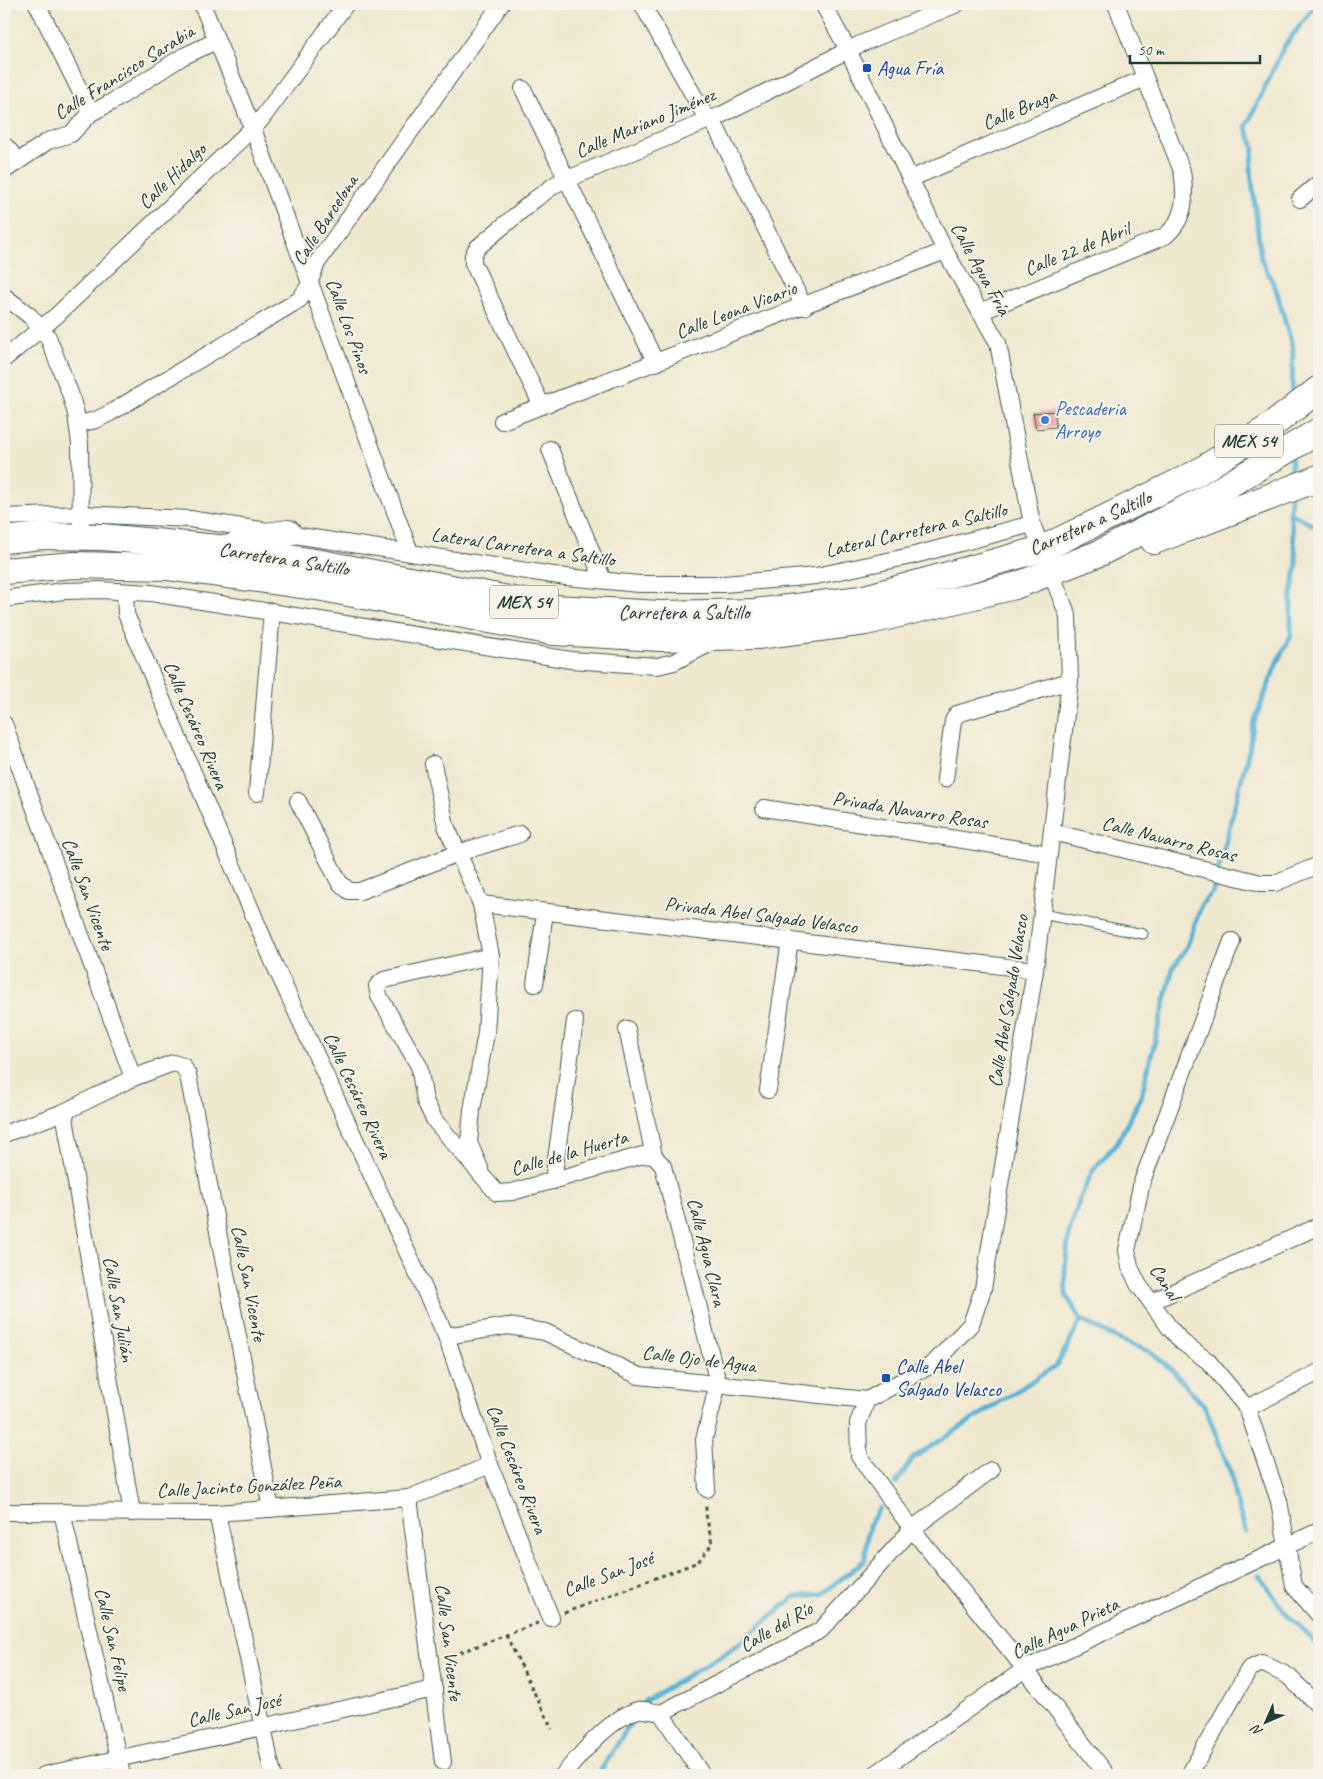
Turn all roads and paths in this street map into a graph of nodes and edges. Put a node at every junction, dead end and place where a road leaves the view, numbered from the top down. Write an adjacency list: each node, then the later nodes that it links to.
1 (37, 4): 13 (street)
2 (202, 4): 9 (street, Calle Los Pinos)
3 (346, 4): 15 (street, Calle Hidalgo)
4 (501, 4): 24 (street, Calle Barcelona)
5 (642, 4): 14 (street)
6 (822, 4): 10 (street, Calle Agua Fría)
7 (957, 4): 10 (street, Calle Mariano Jiménez)
8 (1116, 4): 11 (street)
9 (216, 41): 13 (street, Calle Francisco Sarabia); 15 (street, Calle Los Pinos)
10 (848, 50): 14 (street, Calle Mariano Jiménez); 20 (street, Calle Agua Fría)
11 (1145, 78): 20 (street, Calle Braga); 27 (street, Calle 22 de Abril)
12 (523, 89): 19 (street)
13 (92, 113): 17 (street, Calle Francisco Sarabia)
14 (710, 120): 19 (street, Calle Mariano Jiménez); 26 (street)
15 (253, 128): 24 (street, Calle Los Pinos); 28 (street, Calle Hidalgo)
16 (4, 145): 17 (street)
17 (18, 160): 18 (street, Calle Francisco Sarabia)
18 (4, 171)
19 (568, 178): 30 (street); 31 (street, Calle Mariano Jiménez)
20 (910, 179): 23 (street, Calle Agua Fría)
21 (1319, 183): 22 (street)
22 (1300, 198)
23 (945, 251): 26 (street, Calle Leona Vicario); 27 (street, Calle Agua Fría)
24 (310, 282): 34 (street, Calle Barcelona); 44 (street, Calle Los Pinos)
25 (4, 296): 28 (street)
26 (804, 307): 30 (street, Calle Leona Vicario)
27 (980, 312): 39 (street, Calle Agua Fría)
28 (42, 329): 29 (street, Calle Hidalgo); 34 (street)
29 (4, 359)
30 (656, 363): 31 (street, Calle Leona Vicario)
31 (542, 406): 33 (street, Calle Leona Vicario)
32 (1313, 419): 37 (main road, Carretera a Saltillo / MEX 54); 45 (main road, Carretera a Saltillo / MEX 54)
33 (502, 421)
34 (78, 424): 40 (street)
35 (550, 448): 47 (street)
36 (1318, 479): 37 (main road)
37 (1213, 506): 45 (main road, Carretera a Saltillo / MEX 54)
38 (4, 517): 40 (street, Lateral Carretera a Saltillo)
39 (1032, 524): 45 (street, Calle Agua Fría); 47 (street, Lateral Carretera a Saltillo)
40 (81, 525): 41 (street, Lateral Carretera a Saltillo); 42 (main road, Carretera a Saltillo / MEX 54); 43 (main road, Carretera a Saltillo / MEX 54)
41 (288, 534): 43 (main road); 44 (street, Lateral Carretera a Saltillo)
42 (4, 540)
43 (228, 549): 45 (main road, Carretera a Saltillo / MEX 54)
44 (410, 552): 47 (street, Lateral Carretera a Saltillo)
45 (1046, 561): 51 (main road, Carretera a Saltillo / MEX 54); 52 (street, Calle Abel Salgado Velasco)
46 (4, 571): 51 (main road, Carretera a Saltillo / MEX 54)
47 (603, 580)
48 (125, 593): 49 (street); 50 (street); 85 (street, Calle Cesáreo Rivera)
49 (4, 599)
50 (272, 611): 51 (street); 57 (street)
51 (724, 637)
52 (1070, 681): 56 (street); 60 (street, Calle Abel Salgado Velasco)
53 (4, 724): 54 (street, Calle San Vicente)
54 (6, 740): 76 (street, Calle San Vicente)
55 (433, 764): 62 (street)
56 (945, 779)
57 (257, 793)
58 (298, 801): 62 (street)
59 (764, 808): 63 (street, Privada Navarro Rosas)
60 (1052, 832): 63 (street, Calle Abel Salgado Velasco); 64 (street, Calle Navarro Rosas)
61 (520, 834): 62 (street)
62 (458, 852): 65 (street)
63 (1049, 854): 67 (street, Calle Abel Salgado Velasco)
64 (1319, 865)
65 (481, 904): 66 (street, Privada Abel Salgado Velasco); 71 (street)
66 (545, 912): 69 (street, Privada Abel Salgado Velasco); 73 (street)
67 (1042, 914): 68 (lane); 72 (street, Calle Abel Salgado Velasco)
68 (1143, 934)
69 (790, 940): 72 (street, Privada Abel Salgado Velasco); 77 (street)
70 (1232, 941): 84 (street, Canal)
71 (491, 956): 82 (street); 82 (street, Calle de la Huerta)
72 (1035, 970): 88 (street, Calle Abel Salgado Velasco)
73 (535, 984)
74 (575, 1021): 81 (street)
75 (627, 1030): 80 (street, Calle Agua Clara)
76 (133, 1078): 78 (street); 94 (street, Calle San Vicente)
77 (768, 1090)
78 (64, 1112): 79 (street); 97 (street, Calle San Julián)
79 (4, 1134)
80 (654, 1156): 81 (street, Calle de la Huerta); 87 (street, Calle Agua Clara)
81 (552, 1181): 82 (street, Calle de la Huerta)
82 (486, 1182)
83 (1319, 1226): 84 (street)
84 (1151, 1302): 89 (street, Canal)
85 (446, 1336): 87 (street, Calle Ojo de Agua); 90 (street, Calle Cesáreo Rivera)
86 (1319, 1372): 89 (street)
87 (718, 1383): 88 (street, Calle Ojo de Agua); 92 (street, Calle Agua Clara)
88 (867, 1400): 99 (street)
89 (1247, 1408): 101 (street, Canal)
90 (490, 1465): 93 (street, Calle Jacinto González Peña); 103 (street, Calle Cesáreo Rivera)
91 (990, 1470): 99 (street, Calle del Río)
92 (707, 1489): 103 (path, Calle San José)
93 (409, 1498): 94 (street, Calle Jacinto González Peña); 105 (street, Calle San Vicente)
94 (272, 1509): 98 (street, Calle Jacinto González Peña)
95 (4, 1512): 96 (street, Calle Jacinto González Peña)
96 (62, 1512): 97 (street, Calle Jacinto González Peña); 112 (street, Calle San Felipe)
97 (132, 1512): 98 (street, Calle Jacinto González Peña)
98 (217, 1513): 110 (street)
99 (912, 1528): 106 (street); 109 (street, Calle del Río)
100 (1319, 1531): 101 (street, Calle Agua Prieta)
101 (1289, 1546): 102 (street, Canal); 106 (street, Calle Agua Prieta)
102 (1319, 1615)
103 (551, 1618): 104 (path, Calle San José)
104 (506, 1635): 105 (path, Calle San José); 111 (path)
105 (431, 1664): 107 (street, Calle San Vicente)
106 (1025, 1669): 119 (street, Calle Agua Prieta); 120 (street)
107 (434, 1689): 110 (street, Calle San José); 113 (street, Calle San Vicente)
108 (1319, 1706): 121 (street)
109 (661, 1713): 117 (street); 118 (street)
110 (263, 1725): 112 (street, Calle San José); 116 (street)
111 (552, 1729)
112 (118, 1758): 114 (street, Calle San José); 115 (street, Calle San Felipe)
113 (444, 1762)
114 (44, 1775)
115 (122, 1775)
116 (273, 1775)
117 (563, 1775)
118 (702, 1775)
119 (874, 1775)
120 (1107, 1775)
121 (1189, 1775)

